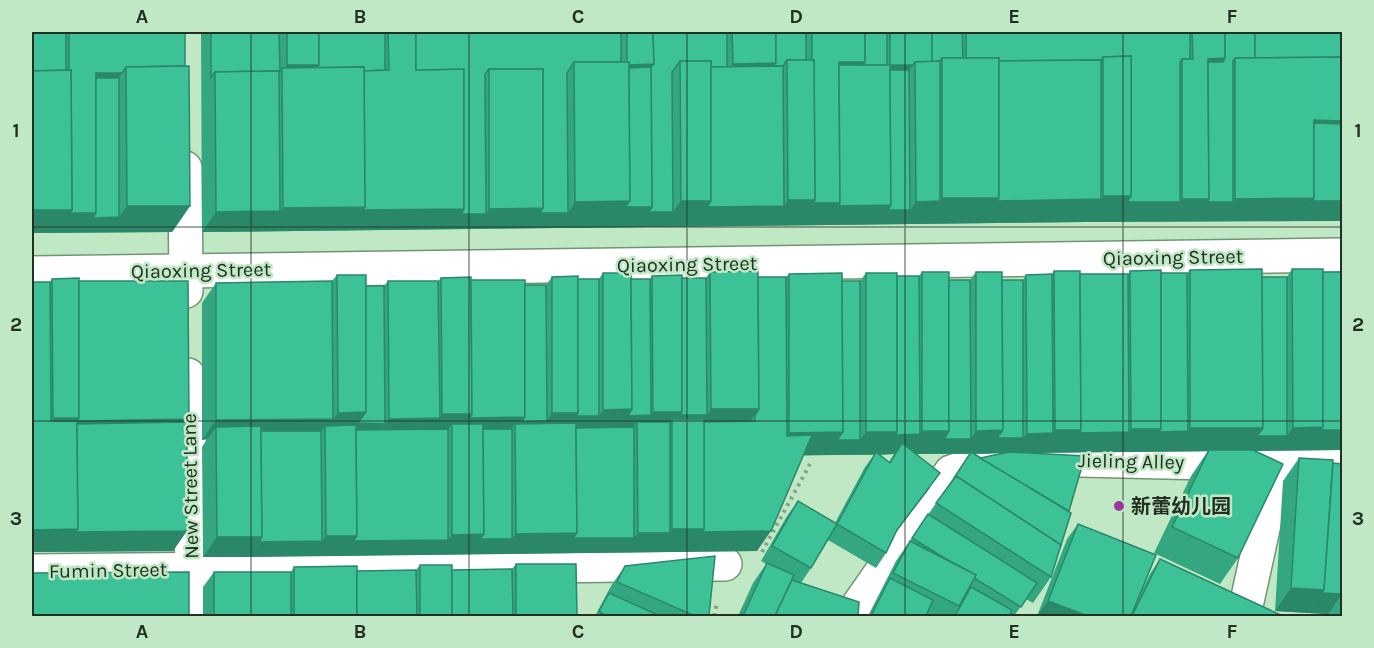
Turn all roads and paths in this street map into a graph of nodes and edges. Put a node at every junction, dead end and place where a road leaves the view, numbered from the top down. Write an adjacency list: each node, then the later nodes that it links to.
1 (184, 139): 3 (street, New Street Lane)
2 (1342, 255): 3 (street, Qiaoxing Street)
3 (186, 271): 4 (street, Qiaoxing Street); 9 (street, New Street Lane)
4 (32, 273)
5 (810, 464): 8 (path)
6 (1277, 465): 7 (street, Jieling Alley); 12 (street); 14 (street, Jieling Alley)
7 (1342, 466)
8 (741, 562): 9 (street, Fumin Street)
9 (192, 569): 10 (street, Fumin Street); 13 (street, New Street Lane)
10 (32, 571)
11 (1215, 592): 12 (street)
12 (1257, 611)
13 (192, 616)
14 (855, 616)

